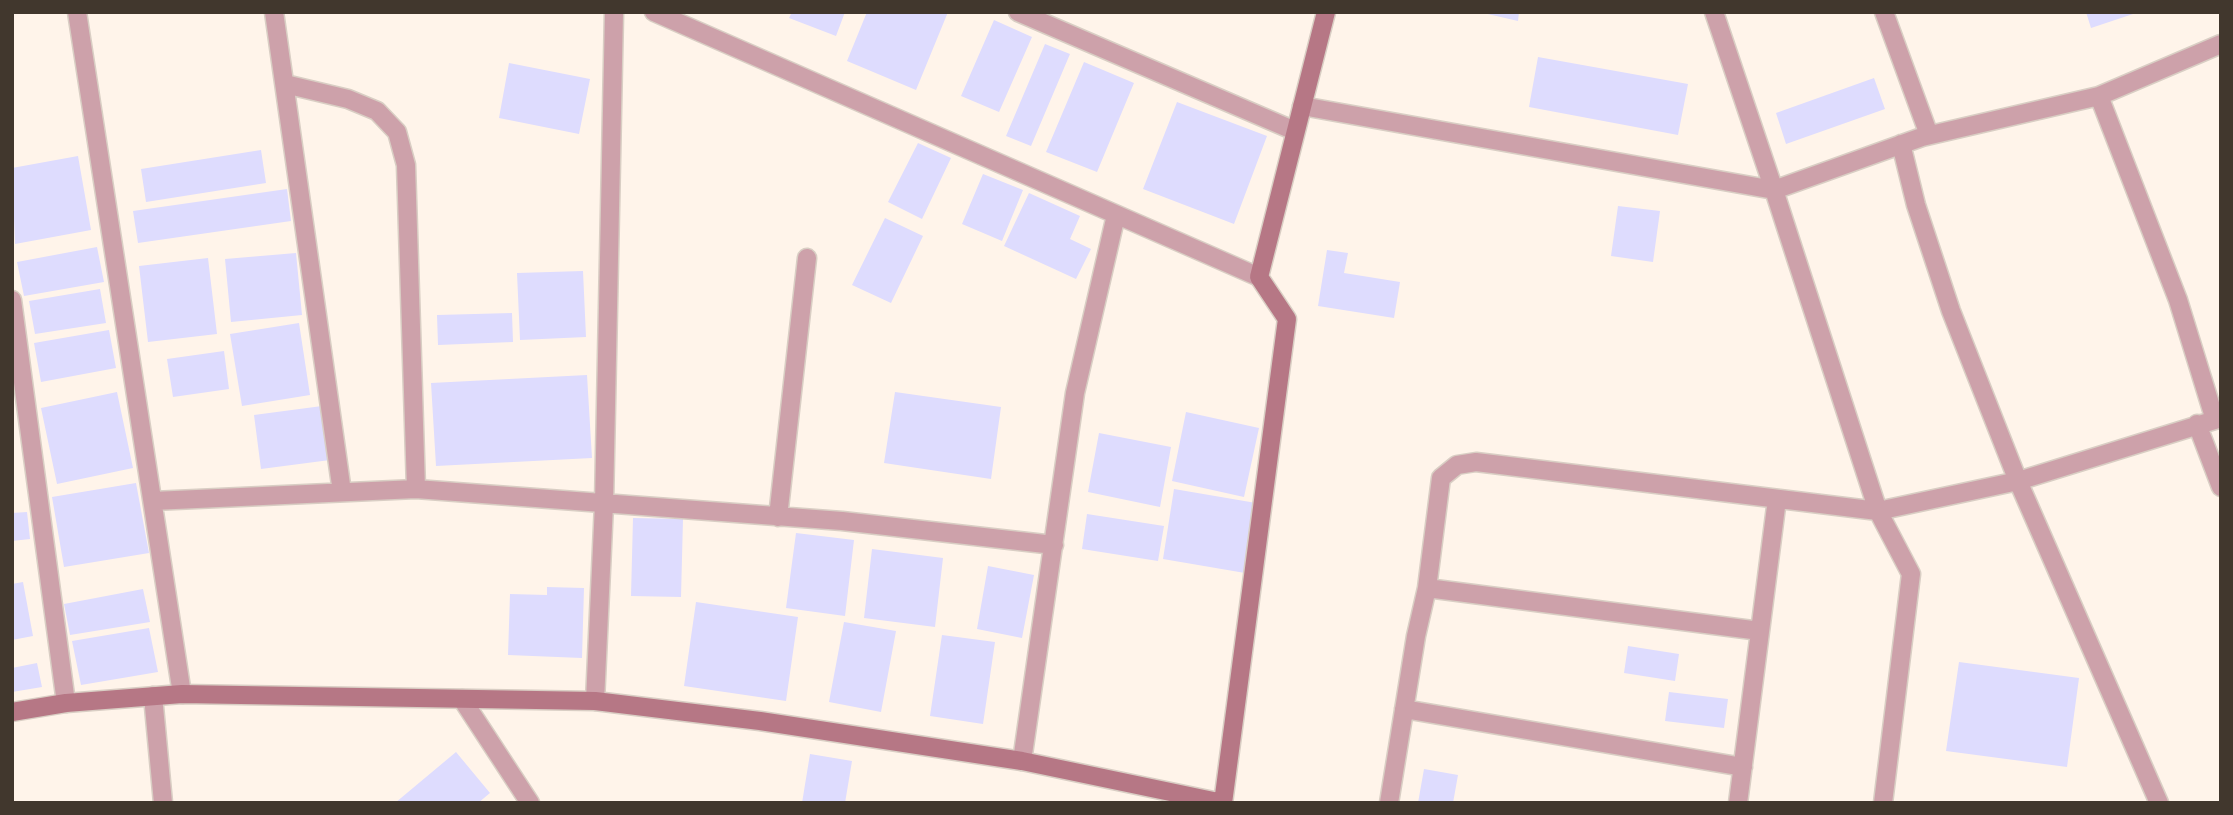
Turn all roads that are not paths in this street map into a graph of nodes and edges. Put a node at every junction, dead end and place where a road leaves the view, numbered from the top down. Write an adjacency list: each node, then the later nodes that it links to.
1 (77, 12): 28 (street)
2 (274, 12): 10 (street)
3 (614, 12): 29 (street)
4 (654, 12): 17 (street)
5 (1018, 12): 13 (street)
6 (1326, 12): 12 (street)
7 (1714, 12): 16 (street)
8 (1884, 12): 14 (street)
9 (2221, 44): 11 (street)
10 (285, 84): 25 (street); 26 (street)
11 (2099, 96): 14 (street); 21 (street)
12 (1302, 106): 13 (street); 16 (street)
13 (1296, 131): 19 (street)
14 (1928, 135): 15 (street)
15 (1901, 144): 16 (street); 23 (street)
16 (1774, 190): 30 (street)
17 (1116, 215): 19 (street); 32 (street)
18 (807, 258): 31 (street)
19 (1259, 277): 46 (street)
20 (12, 300): 39 (street)
21 (2218, 419): 22 (street)
22 (2197, 424): 23 (street); 24 (street)
23 (2018, 481): 30 (street); 50 (street)
24 (2221, 487)
25 (416, 489): 26 (street); 29 (street)
26 (342, 492): 28 (street)
27 (1777, 499): 30 (street); 33 (street); 34 (street)
28 (153, 501): 35 (street)
29 (604, 504): 31 (street); 38 (street)
30 (1878, 511): 49 (street)
31 (778, 517): 32 (street)
32 (1054, 545): 42 (street)
33 (1427, 588): 34 (street); 40 (street)
34 (1760, 631): 43 (street)
35 (182, 694): 36 (street); 37 (street)
36 (153, 696): 39 (street); 44 (street)
37 (462, 699): 38 (street); 45 (street)
38 (595, 701): 42 (street)
39 (66, 703): 41 (street)
40 (1404, 709): 43 (street); 47 (street)
41 (12, 712)
42 (1022, 761): 46 (street)
43 (1744, 767): 48 (street)
44 (163, 803)
45 (530, 803)
46 (1223, 803)
47 (1389, 803)
48 (1738, 803)
49 (1883, 803)
50 (2159, 803)

